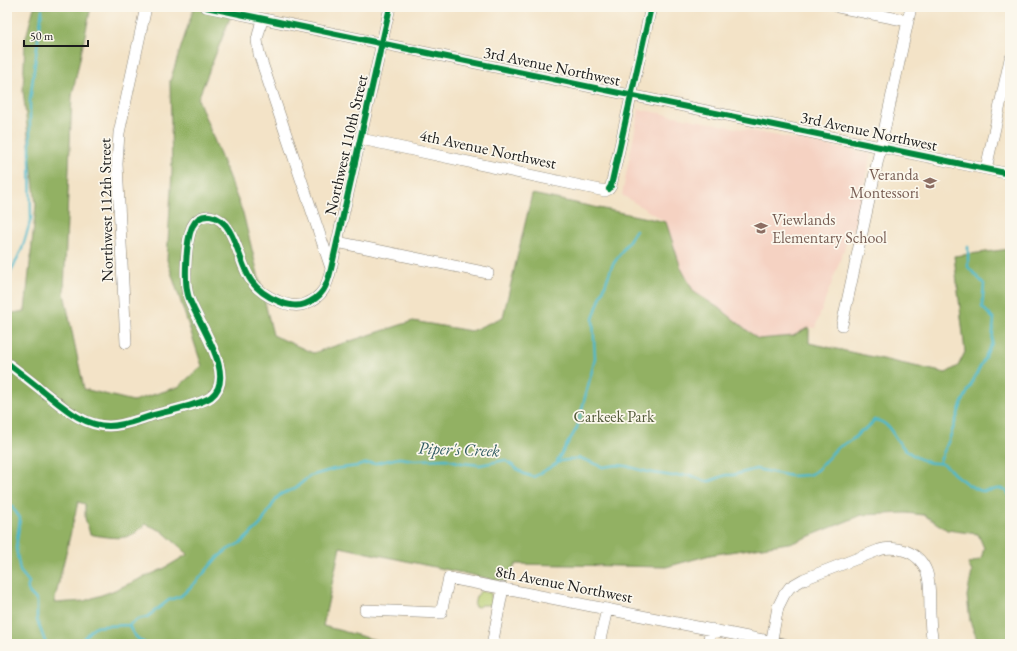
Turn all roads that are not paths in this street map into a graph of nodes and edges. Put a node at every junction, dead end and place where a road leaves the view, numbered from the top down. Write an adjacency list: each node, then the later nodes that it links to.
1 (146, 7): 20 (street, Northwest 112th Street)
2 (206, 7): 7 (street, 3rd Avenue Northwest)
3 (390, 7): 9 (street, Northwest 110th Street)
4 (651, 7): 11 (street)
5 (838, 7): 8 (street)
6 (911, 7): 8 (street)
7 (262, 19): 9 (street, 3rd Avenue Northwest); 17 (street)
8 (908, 21): 13 (street)
9 (382, 44): 11 (street, 3rd Avenue Northwest); 12 (street, Northwest 110th Street)
10 (1010, 59): 14 (street)
11 (631, 96): 12 (street, 4th Avenue Northwest); 13 (street, 3rd Avenue Northwest)
12 (361, 139): 16 (street, Northwest 110th Street)
13 (881, 147): 14 (street, 3rd Avenue Northwest); 19 (street)
14 (986, 169): 15 (street, 3rd Avenue Northwest)
15 (1010, 174)
16 (337, 242): 17 (street, Northwest 110th Street); 18 (street)
17 (332, 269): 21 (street, Northwest 110th Street)
18 (488, 273)
19 (842, 325)
20 (126, 343)
21 (7, 363)
22 (503, 588): 23 (street, 8th Avenue Northwest); 24 (street, 8th Avenue Northwest); 26 (street)
23 (607, 609): 25 (street, 8th Avenue Northwest); 28 (street)
24 (364, 610)
25 (711, 629): 27 (street, 8th Avenue Northwest); 29 (street)
26 (493, 640)
27 (772, 643): 30 (street, 8th Avenue Northwest); 31 (street)
28 (599, 644)
29 (708, 644)
30 (784, 644)
31 (933, 644)

